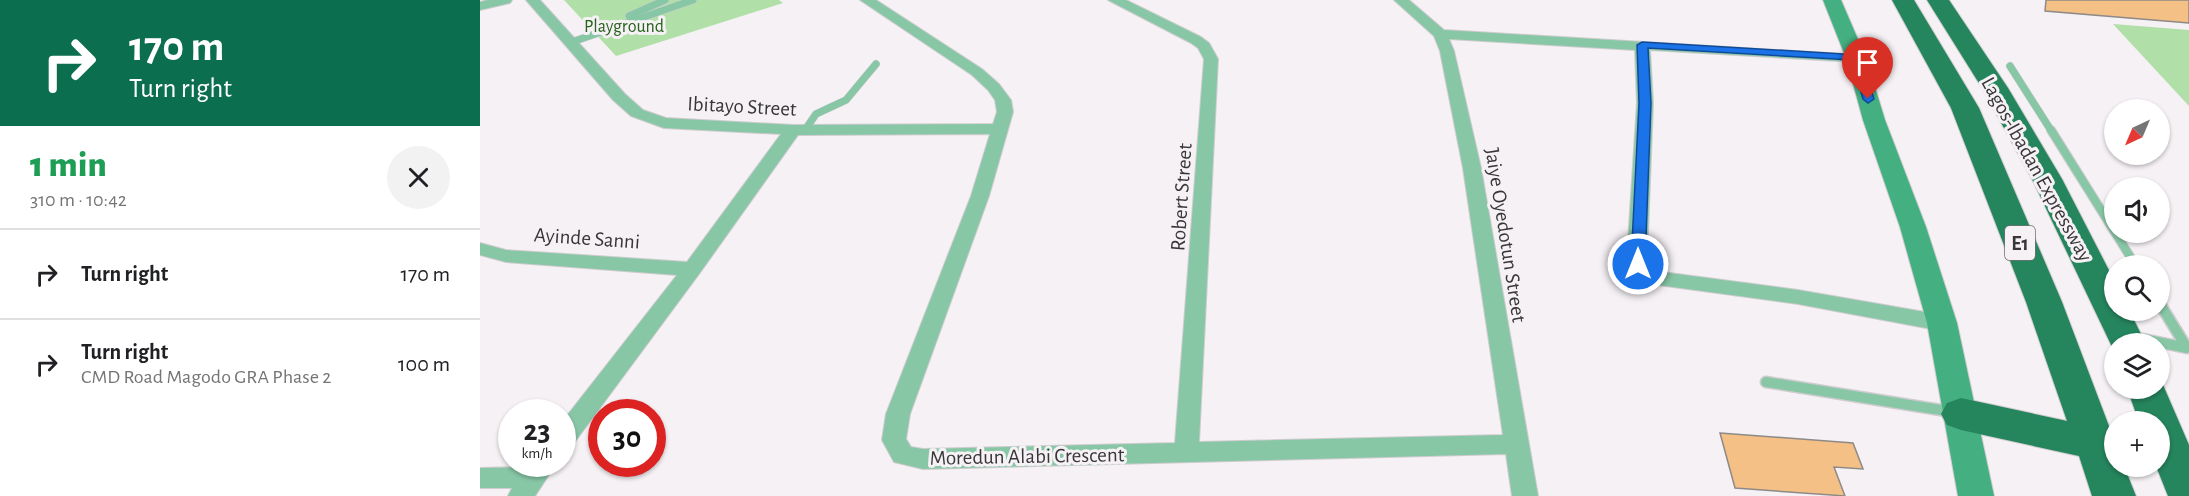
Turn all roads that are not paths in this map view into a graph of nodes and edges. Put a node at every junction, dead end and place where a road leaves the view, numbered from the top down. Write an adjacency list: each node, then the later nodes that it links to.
1 (505, 0): 11 (street)
2 (533, 0): 14 (street, Ibitayo Street)
3 (665, 0): 12 (lane)
4 (693, 0): 12 (lane)
5 (867, 0): 19 (street, Moredun Alabi Crescent)
6 (1115, 0): 35 (street, Robert Street)
7 (1401, 0): 13 (street)
8 (1832, 0): 16 (street)
9 (1903, 0): 32 (highway, Lagos-Ibadan Expressway / E1)
10 (1938, 0): 26 (highway, Lagos-Ibadan Expressway)
11 (480, 6)
12 (603, 30): 14 (lane)
13 (1440, 34): 15 (street); 33 (street, Jaiye Oyedotun Street)
14 (572, 42): 20 (street, Ibitayo Street)
15 (1642, 45): 16 (street); 25 (street)
16 (1856, 58): 25 (street)
17 (876, 64): 20 (lane)
18 (2010, 66): 22 (lane)
19 (1002, 129): 20 (street, Ibitayo Street); 35 (street, Moredun Alabi Crescent)
20 (799, 130): 23 (street)
21 (480, 249): 23 (street, Ayinde Sanni)
22 (2129, 255)
23 (692, 269): 31 (street)
24 (2170, 320): 28 (lane)
25 (1942, 323): 30 (street)
26 (2123, 333)
27 (2170, 346): 28 (lane)
28 (2188, 348)
29 (1766, 382): 30 (lane)
30 (1961, 414): 32 (highway); 40 (street)
31 (576, 422)
32 (2095, 443): 41 (highway, Lagos-Ibadan Expressway / E1)
33 (1517, 444): 35 (street, Moredun Alabi Crescent); 39 (street, Jaiye Oyedotun Street)
34 (2170, 445): 38 (highway)
35 (1186, 453)
36 (480, 478): 37 (street)
37 (533, 479)
38 (2189, 495)
39 (1525, 496)
40 (1976, 496)
41 (2114, 496)

